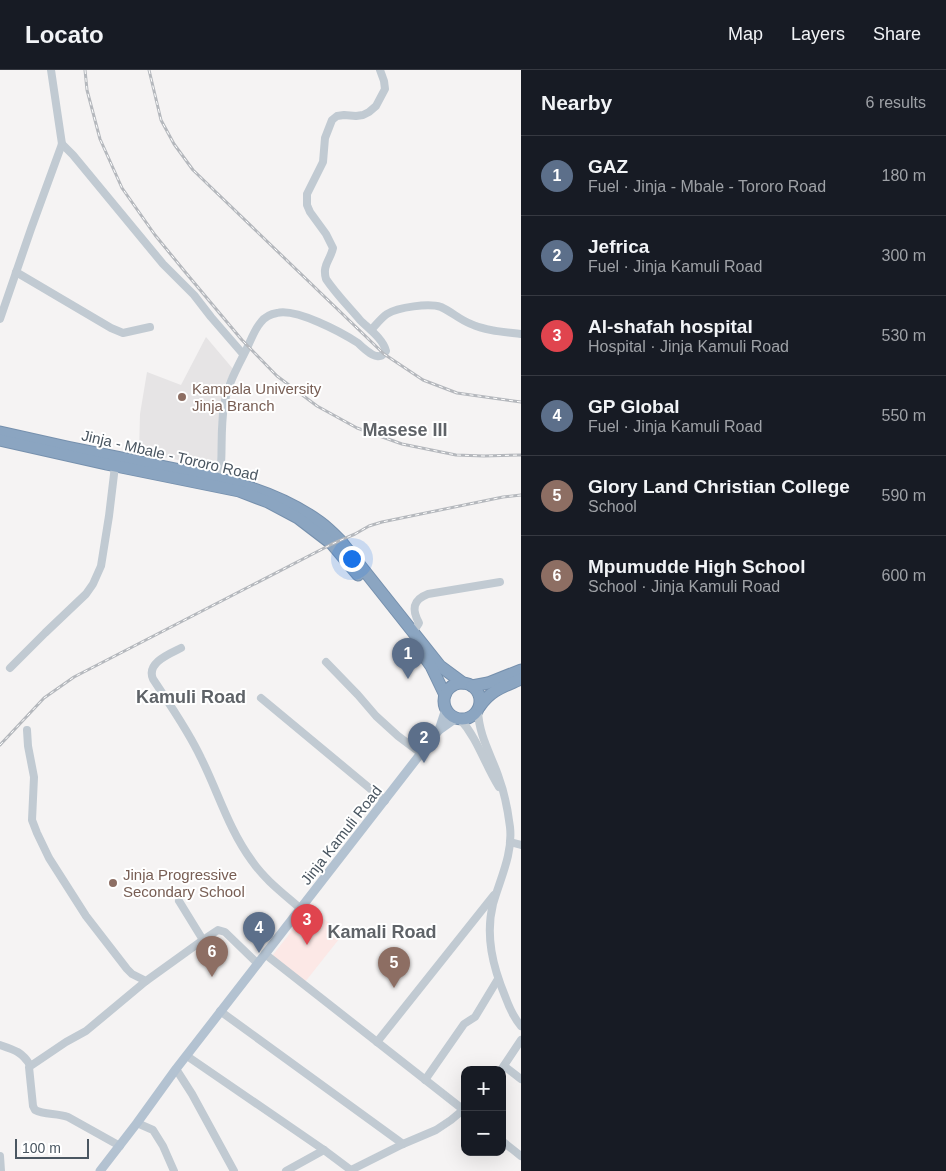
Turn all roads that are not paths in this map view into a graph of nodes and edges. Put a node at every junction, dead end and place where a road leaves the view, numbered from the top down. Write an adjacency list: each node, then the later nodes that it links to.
1 (51, 70): 3 (street)
2 (380, 70): 7 (street)
3 (62, 144): 4 (street); 9 (street)
4 (16, 272): 5 (street); 6 (street)
5 (0, 319)
6 (150, 327)
7 (371, 330): 8 (street); 9 (street)
8 (521, 334)
9 (243, 354): 13 (street)
10 (0, 432): 13 (highway, Jinja - Mbale - Tororo Road)
11 (0, 440): 12 (highway, Jinja - Mbale - Tororo Road)
12 (115, 466): 18 (street); 22 (highway, Jinja - Mbale - Tororo Road)
13 (220, 478): 15 (highway, Jinja - Mbale - Tororo Road)
14 (500, 582): 15 (street)
15 (413, 632): 21 (highway, Jinja - Mbale - Tororo Road)
16 (181, 648): 36 (street)
17 (326, 662): 29 (street)
18 (10, 668)
19 (521, 670): 21 (highway)
20 (521, 679): 24 (highway)
21 (467, 684): 22 (highway); 24 (highway)
22 (445, 695): 25 (highway)
23 (261, 698): 31 (street)
24 (479, 708): 26 (highway); 30 (street)
25 (446, 709): 26 (highway); 28 (main road, Jinja Kamuli Road)
26 (458, 719): 28 (main road, Jinja Kamuli Road); 30 (street)
27 (27, 730): 41 (street)
28 (439, 730): 29 (main road, Jinja Kamuli Road)
29 (422, 754): 31 (main road, Jinja Kamuli Road)
30 (503, 796): 32 (street)
31 (385, 801): 36 (main road, Jinja Kamuli Road)
32 (510, 842): 33 (street); 34 (street)
33 (521, 845)
34 (498, 890): 40 (street); 45 (street)
35 (179, 901): 37 (street)
36 (301, 909): 38 (main road, Jinja Kamuli Road)
37 (203, 940): 39 (street); 41 (street)
38 (265, 954): 39 (main road, Jinja Kamuli Road); 45 (street)
39 (258, 964): 42 (main road, Jinja Kamuli Road)
40 (498, 979): 43 (street); 53 (street)
41 (146, 981): 48 (street)
42 (220, 1011): 47 (main road, Jinja Kamuli Road); 57 (street)
43 (521, 1026)
44 (521, 1040): 49 (street)
45 (376, 1042): 53 (street)
46 (0, 1046): 48 (street)
47 (187, 1056): 50 (main road, Jinja Kamuli Road); 60 (street)
48 (30, 1065): 59 (street)
49 (503, 1066)
50 (176, 1068): 56 (main road, Jinja Kamuli Road); 66 (street)
51 (506, 1070): 52 (street)
52 (521, 1079)
53 (425, 1080): 54 (street)
54 (461, 1109)
55 (461, 1113): 57 (street)
56 (138, 1122): 59 (main road, Jinja Kamuli Road); 65 (street)
57 (403, 1144): 68 (street)
58 (506, 1144): 62 (street)
59 (120, 1146): 64 (main road, Jinja Kamuli Road)
60 (324, 1150): 67 (street); 68 (street)
61 (0, 1156): 63 (street)
62 (521, 1156)
63 (0, 1171)
64 (100, 1171)
65 (174, 1171)
66 (234, 1171)
67 (286, 1171)
68 (351, 1171)

